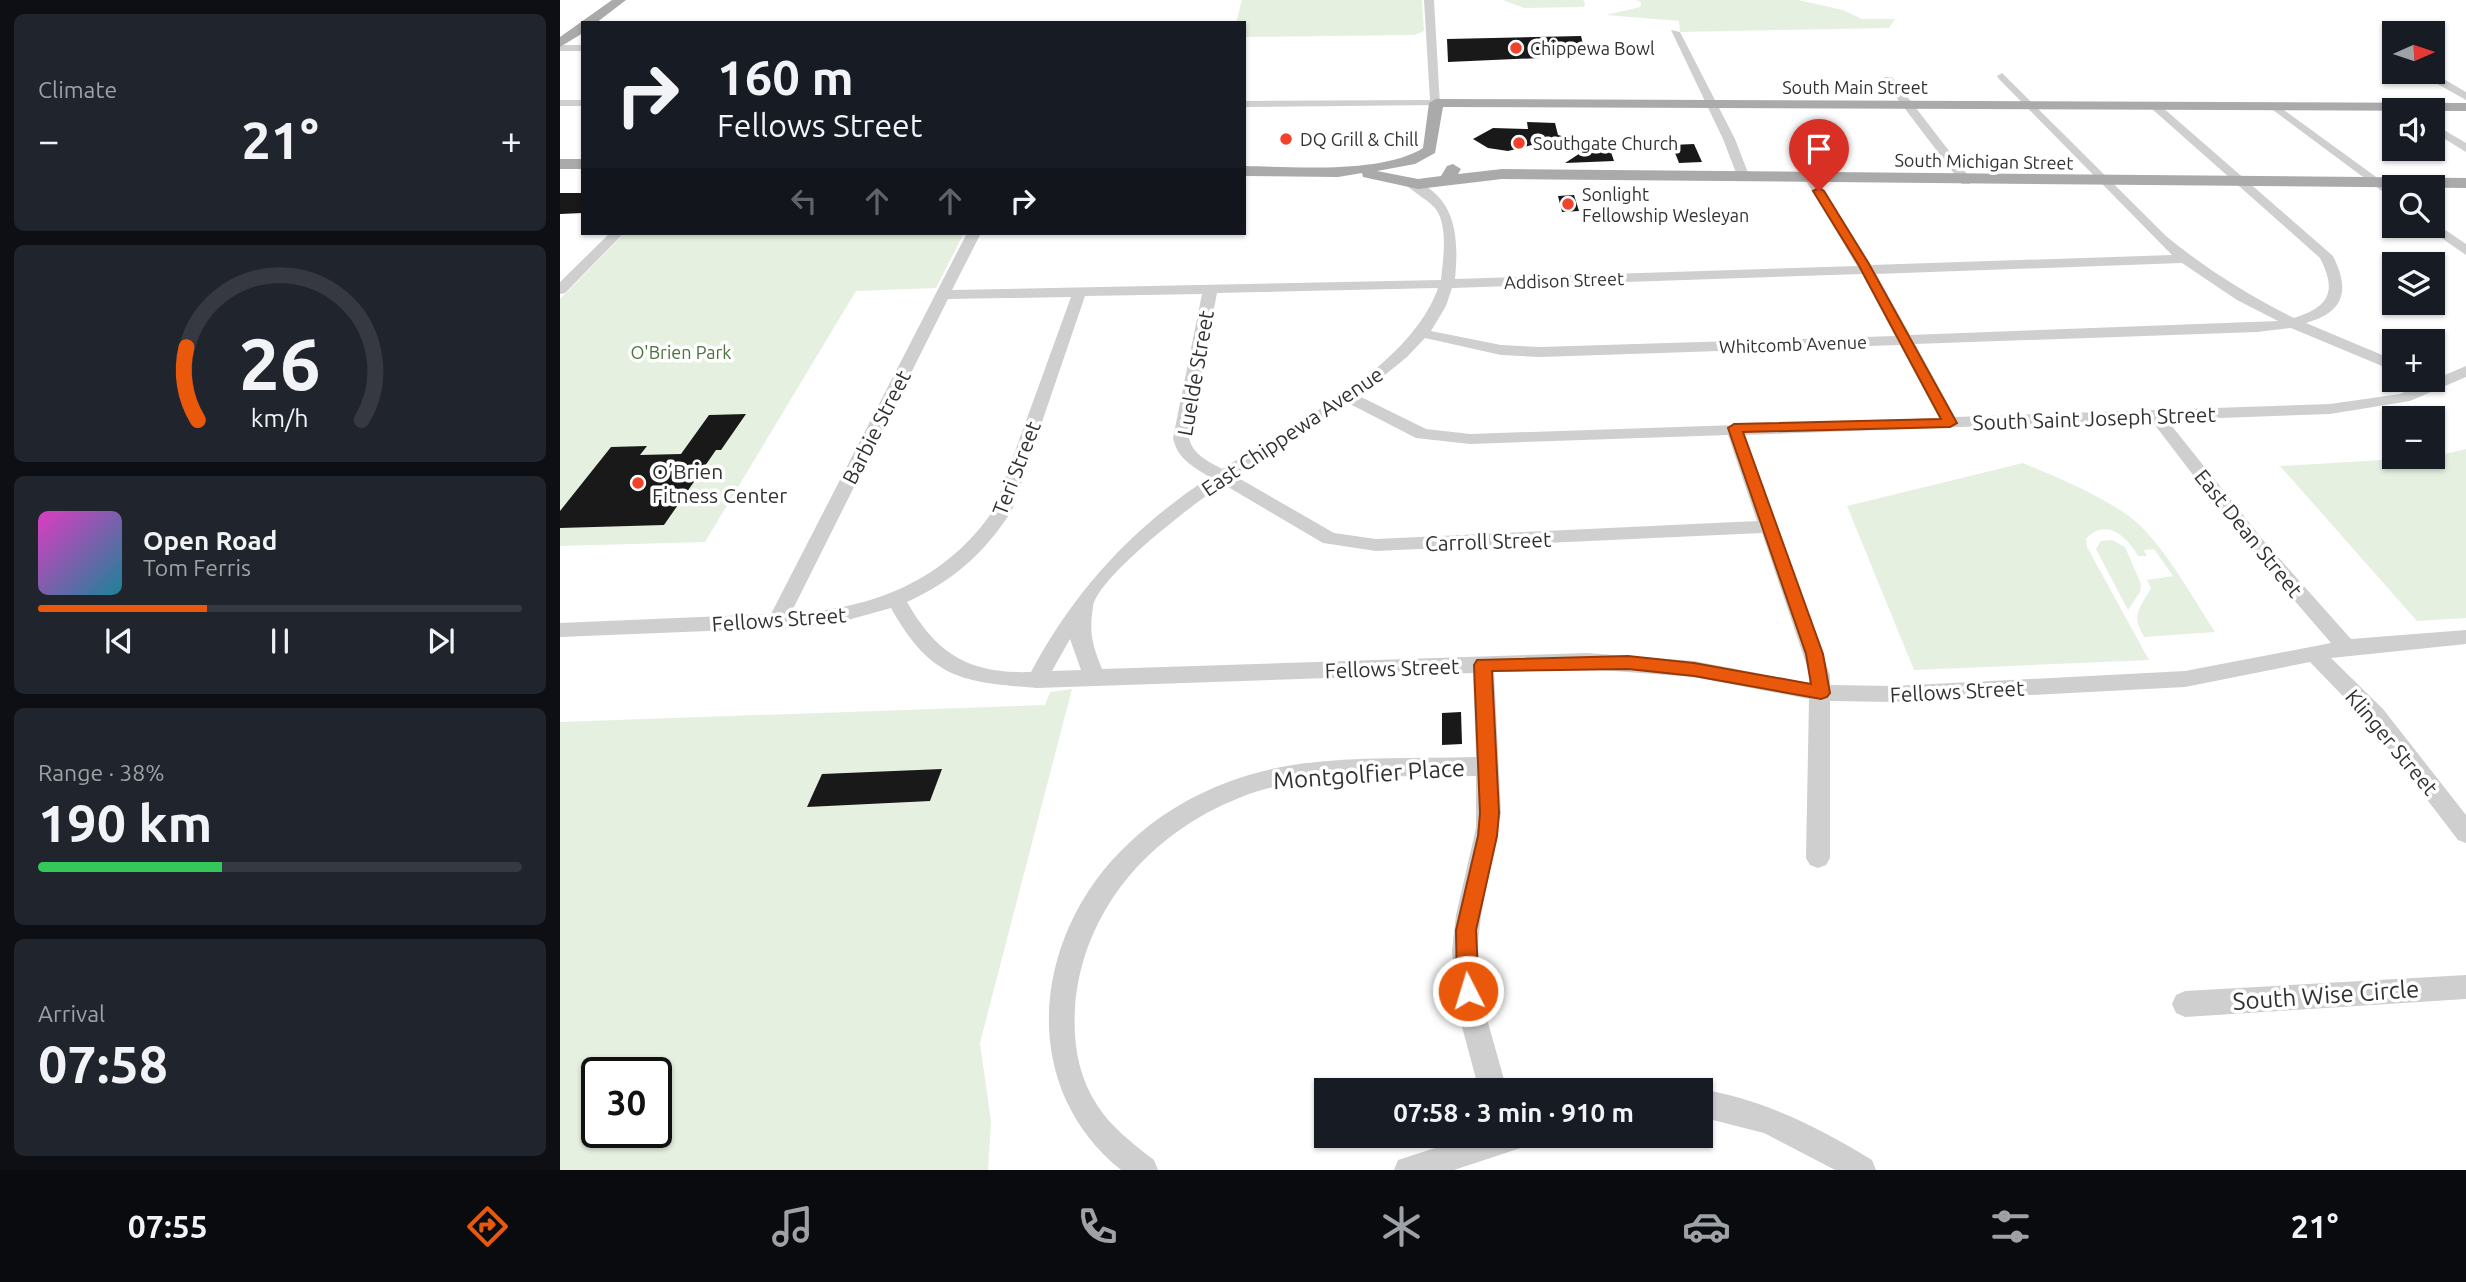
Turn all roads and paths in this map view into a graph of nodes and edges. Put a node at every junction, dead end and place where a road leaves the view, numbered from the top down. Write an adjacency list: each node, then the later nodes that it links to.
1 (620, 0): 3 (main road)
2 (1429, 0): 14 (street)
3 (591, 21)
4 (581, 29): 6 (main road)
5 (1675, 32): 17 (street)
6 (560, 46): 7 (street)
7 (581, 48)
8 (2002, 76): 19 (street)
9 (1888, 79): 18 (street)
10 (2444, 84): 11 (street)
11 (2466, 97)
12 (560, 103): 13 (street)
13 (581, 103)
14 (1436, 103): 15 (main road, South Main Street); 16 (street, South Main Street); 25 (main road)
15 (1493, 103): 17 (main road, South Main Street); 25 (main road)
16 (1246, 104)
17 (1711, 106): 18 (main road, South Main Street); 34 (street)
18 (1910, 106): 19 (main road, South Main Street); 37 (street)
19 (2032, 107): 21 (main road, South Main Street); 38 (street)
20 (2466, 107): 23 (main road, South Main Street)
21 (2157, 108): 22 (main road, South Main Street); 39 (street)
22 (2277, 108): 24 (main road, South Main Street); 40 (street)
23 (2445, 108)
24 (2382, 109)
25 (1435, 129): 28 (main road); 33 (main road)
26 (2445, 134): 27 (street)
27 (2466, 148)
28 (1413, 160): 32 (main road); 33 (main road); 36 (main road)
29 (560, 164): 30 (main road)
30 (581, 164)
31 (1246, 171): 32 (main road)
32 (1338, 172): 36 (main road)
33 (1447, 173): 34 (main road, South Michigan Street); 36 (main road); 43 (street)
34 (1744, 178): 35 (main road, South Michigan Street)
35 (1811, 178): 37 (main road, South Michigan Street); 49 (street)
36 (1406, 181): 43 (street)
37 (1966, 181): 38 (main road, South Michigan Street)
38 (2106, 182): 39 (main road, South Michigan Street); 48 (street)
39 (2243, 183): 40 (main road, South Michigan Street); 55 (street)
40 (2377, 183): 41 (main road, South Michigan Street); 42 (street)
41 (2466, 183)
42 (2382, 187)
43 (1434, 199): 50 (street, East Chippewa Avenue)
44 (615, 235): 51 (street)
45 (973, 235): 54 (street, Barbie Street)
46 (2445, 235): 47 (street)
47 (2466, 251)
48 (2185, 259): 49 (street, Addison Street); 55 (street)
49 (1867, 270): 50 (street, Addison Street); 57 (street)
50 (1446, 284): 52 (street, Addison Street); 56 (street, East Chippewa Avenue)
51 (560, 290)
52 (1210, 290): 53 (street, Addison Street); 66 (street, Luelde Street)
53 (1079, 293): 54 (street, Addison Street); 69 (street, Teri Street)
54 (944, 295): 70 (street, Barbie Street)
55 (2293, 324): 57 (street, Whitcomb Avenue); 58 (street)
56 (1421, 333): 57 (street, Whitcomb Avenue); 62 (street, East Chippewa Avenue)
57 (1904, 340): 64 (street)
58 (2382, 361)
59 (2466, 371): 60 (street, South Saint Joseph Street)
60 (2445, 378)
61 (2414, 392): 63 (street, South Saint Joseph Street)
62 (1347, 396): 65 (street, South Saint Joseph Street); 66 (street, East Chippewa Avenue)
63 (2156, 416): 64 (street, South Saint Joseph Street); 73 (street, East Dean Street)
64 (1950, 423): 65 (street, South Saint Joseph Street)
65 (1734, 428): 67 (street)
66 (1223, 478): 67 (street, Carroll Street); 68 (street, East Chippewa Avenue)
67 (1769, 527): 78 (street)
68 (1087, 596): 76 (street); 77 (street, East Chippewa Avenue)
69 (896, 599): 70 (street, Fellows Street); 77 (street, Fellows Street)
70 (778, 621): 71 (street, Fellows Street)
71 (560, 630)
72 (2466, 637): 73 (street, Fellows Street)
73 (2346, 647): 74 (street, Fellows Street)
74 (2314, 654): 78 (street, Fellows Street); 80 (street, Klinger Street)
75 (1483, 665): 76 (street, Fellows Street); 78 (street, Fellows Street); 79 (street)
76 (1094, 677): 77 (street, Fellows Street)
77 (1037, 680)
78 (1821, 693): 81 (street)
79 (1488, 766): 84 (street); 87 (street, Montgolfier Place)
80 (2466, 833)
81 (1818, 858)
82 (2466, 987): 83 (street, South Wise Circle)
83 (2185, 1004)
84 (1490, 1078)
85 (1713, 1106): 89 (street)
86 (1476, 1148): 88 (street)
87 (1144, 1170)
88 (1408, 1170)
89 (1862, 1170)

